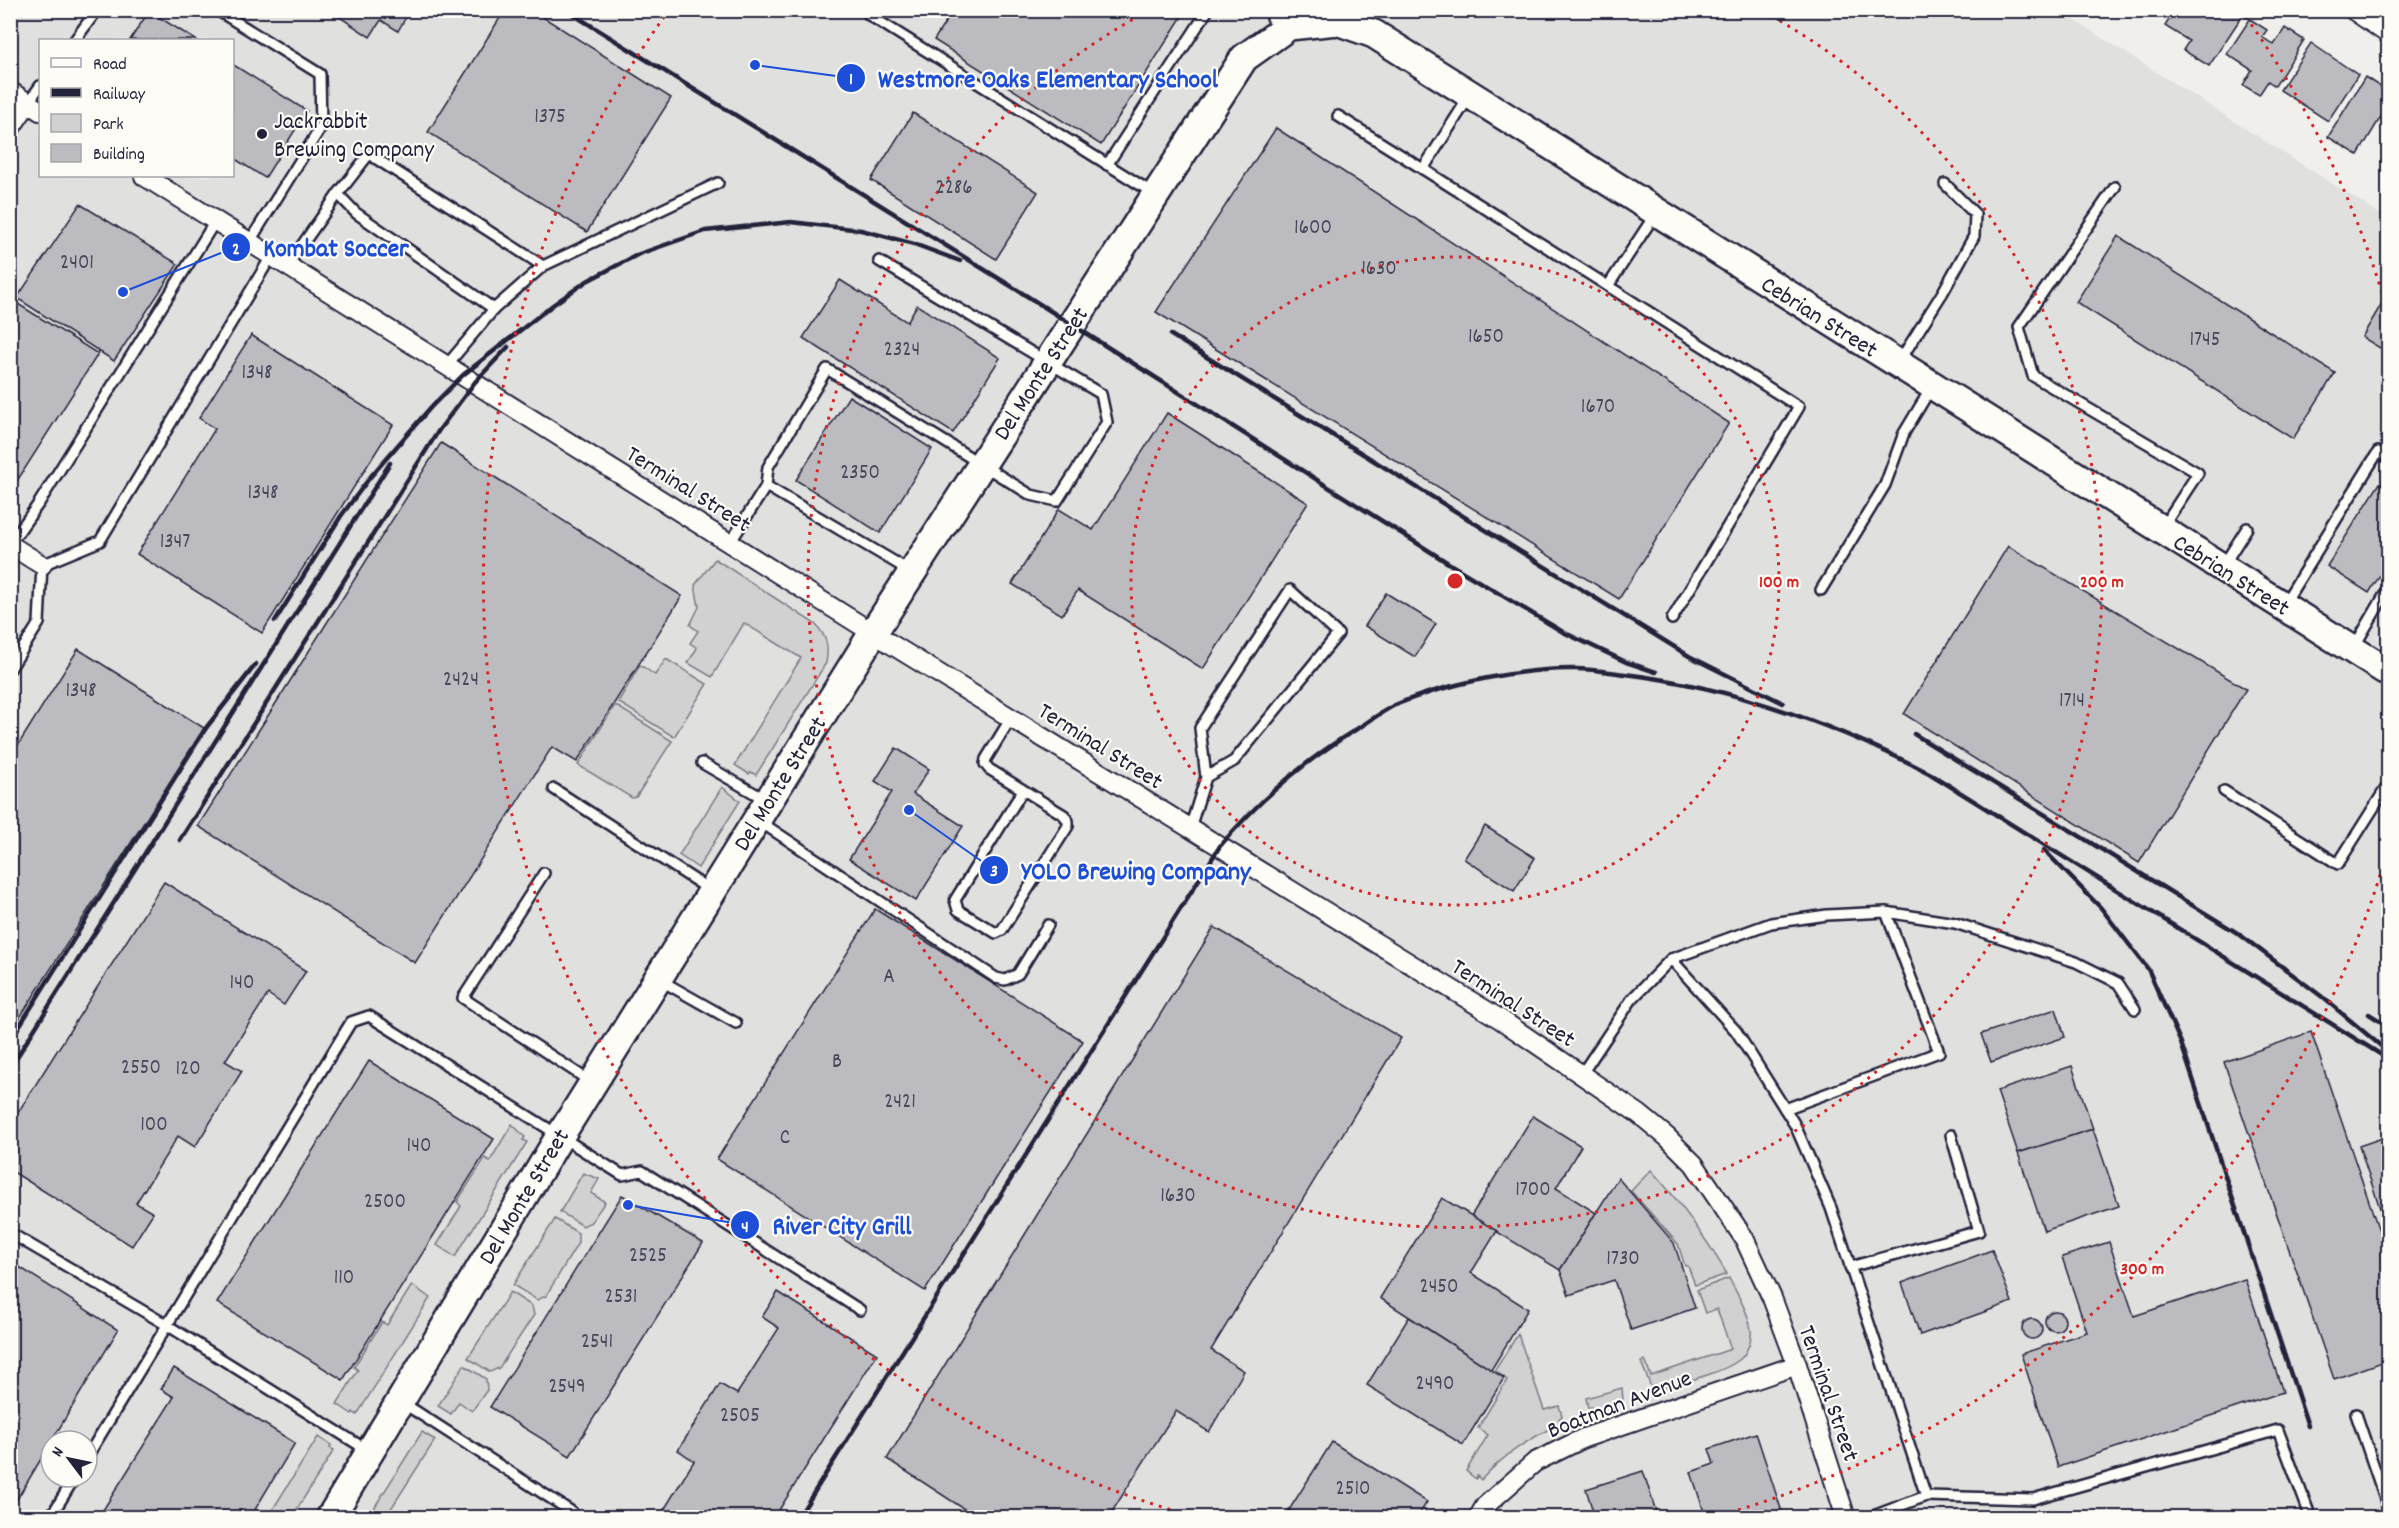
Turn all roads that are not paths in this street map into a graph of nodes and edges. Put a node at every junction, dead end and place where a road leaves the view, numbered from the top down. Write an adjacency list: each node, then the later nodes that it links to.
1 (97, 10): 9 (lane)
2 (217, 10): 27 (lane)
3 (868, 10): 17 (lane)
4 (1208, 10): 17 (lane)
5 (2353, 10): 8 (street)
6 (1340, 16): 7 (street, Cebrian Street); 13 (street, Cebrian Street)
7 (1273, 23): 10 (street, Cebrian Street)
8 (2388, 34)
9 (76, 39)
10 (1244, 58): 24 (street, Del Monte Street)
11 (39, 90): 14 (lane)
12 (10, 91): 14 (street)
13 (1470, 95): 18 (lane); 25 (street, Cebrian Street)
14 (34, 107): 16 (street)
15 (1338, 116): 18 (lane)
16 (10, 129)
17 (1107, 165): 24 (lane)
18 (1423, 169): 32 (lane)
19 (146, 177): 26 (street, Terminal Street)
20 (718, 183): 31 (lane)
21 (1945, 184): 35 (lane)
22 (2115, 187): 42 (lane)
23 (338, 194): 30 (lane); 31 (lane); 33 (lane)
24 (1155, 195): 34 (street, Del Monte Street)
25 (1656, 212): 32 (lane); 35 (street, Cebrian Street)
26 (216, 220): 27 (street, Terminal Street); 44 (lane)
27 (250, 241): 28 (street, Terminal Street)
28 (272, 255): 30 (street, Terminal Street); 45 (lane)
29 (879, 261): 34 (lane)
30 (288, 265): 36 (street, Terminal Street)
31 (543, 266): 33 (lane)
32 (1608, 286): 51 (lane)
33 (494, 309): 36 (lane)
34 (1048, 361): 39 (street, Del Monte Street); 39 (lane)
35 (1897, 364): 37 (street, Cebrian Street)
36 (447, 365): 43 (street, Terminal Street)
37 (1932, 386): 42 (street, Cebrian Street); 49 (lane)
38 (2388, 458): 50 (lane)
39 (981, 464): 40 (lane); 47 (street, Del Monte Street)
40 (766, 486): 43 (lane); 47 (lane)
41 (2247, 528): 46 (lane)
42 (2161, 530): 46 (street, Cebrian Street)
43 (730, 543): 52 (street, Terminal Street)
44 (10, 544): 45 (street)
45 (42, 564): 54 (lane)
46 (2221, 568): 50 (street, Cebrian Street)
47 (912, 572): 52 (street, Del Monte Street)
48 (2388, 589): 53 (lane)
49 (1821, 590)
50 (2282, 606): 53 (street, Cebrian Street)
51 (1672, 619)
52 (873, 633): 56 (street, Terminal Street); 63 (street, Del Monte Street)
53 (2353, 649): 55 (street, Cebrian Street)
54 (10, 669)
55 (2388, 672)
56 (1011, 718): 61 (lane); 64 (street, Terminal Street)
57 (702, 763): 63 (lane)
58 (1206, 777): 58 (lane); 64 (lane)
59 (2388, 785): 62 (lane)
60 (554, 789): 66 (lane)
61 (1023, 790): 61 (lane)
62 (2224, 791)
63 (762, 811): 66 (street, Del Monte Street); 68 (lane)
64 (1190, 828): 73 (street, Terminal Street)
65 (544, 873): 74 (lane)
66 (712, 891): 70 (street, Del Monte Street)
67 (1886, 912): 69 (lane); 71 (lane); 75 (lane)
68 (1048, 925)
69 (1671, 959): 73 (lane); 75 (lane)
70 (658, 979): 72 (lane); 74 (street, Del Monte Street)
71 (2136, 1009)
72 (736, 1023)
73 (1581, 1075): 82 (street, Terminal Street)
74 (593, 1083): 77 (street, Del Monte Street)
75 (1785, 1109): 79 (lane)
76 (1952, 1135): 79 (lane)
77 (560, 1136): 80 (lane); 81 (lane); 83 (street, Del Monte Street)
78 (10, 1233): 81 (lane)
79 (1850, 1267): 88 (lane)
80 (860, 1310)
81 (167, 1325): 85 (lane); 86 (lane)
82 (1797, 1365): 93 (street, Boatman Avenue); 94 (street, Terminal Street)
83 (399, 1401): 86 (street, Del Monte Street); 90 (lane)
84 (2356, 1414): 89 (lane)
85 (99, 1437)
86 (369, 1451): 91 (street, Del Monte Street)
87 (68, 1489): 92 (lane)
88 (1926, 1496): 95 (lane); 96 (lane)
89 (2388, 1508)
90 (572, 1512)
91 (335, 1516)
92 (50, 1518)
93 (1478, 1518)
94 (1846, 1518)
95 (1868, 1518)
96 (2311, 1518)

